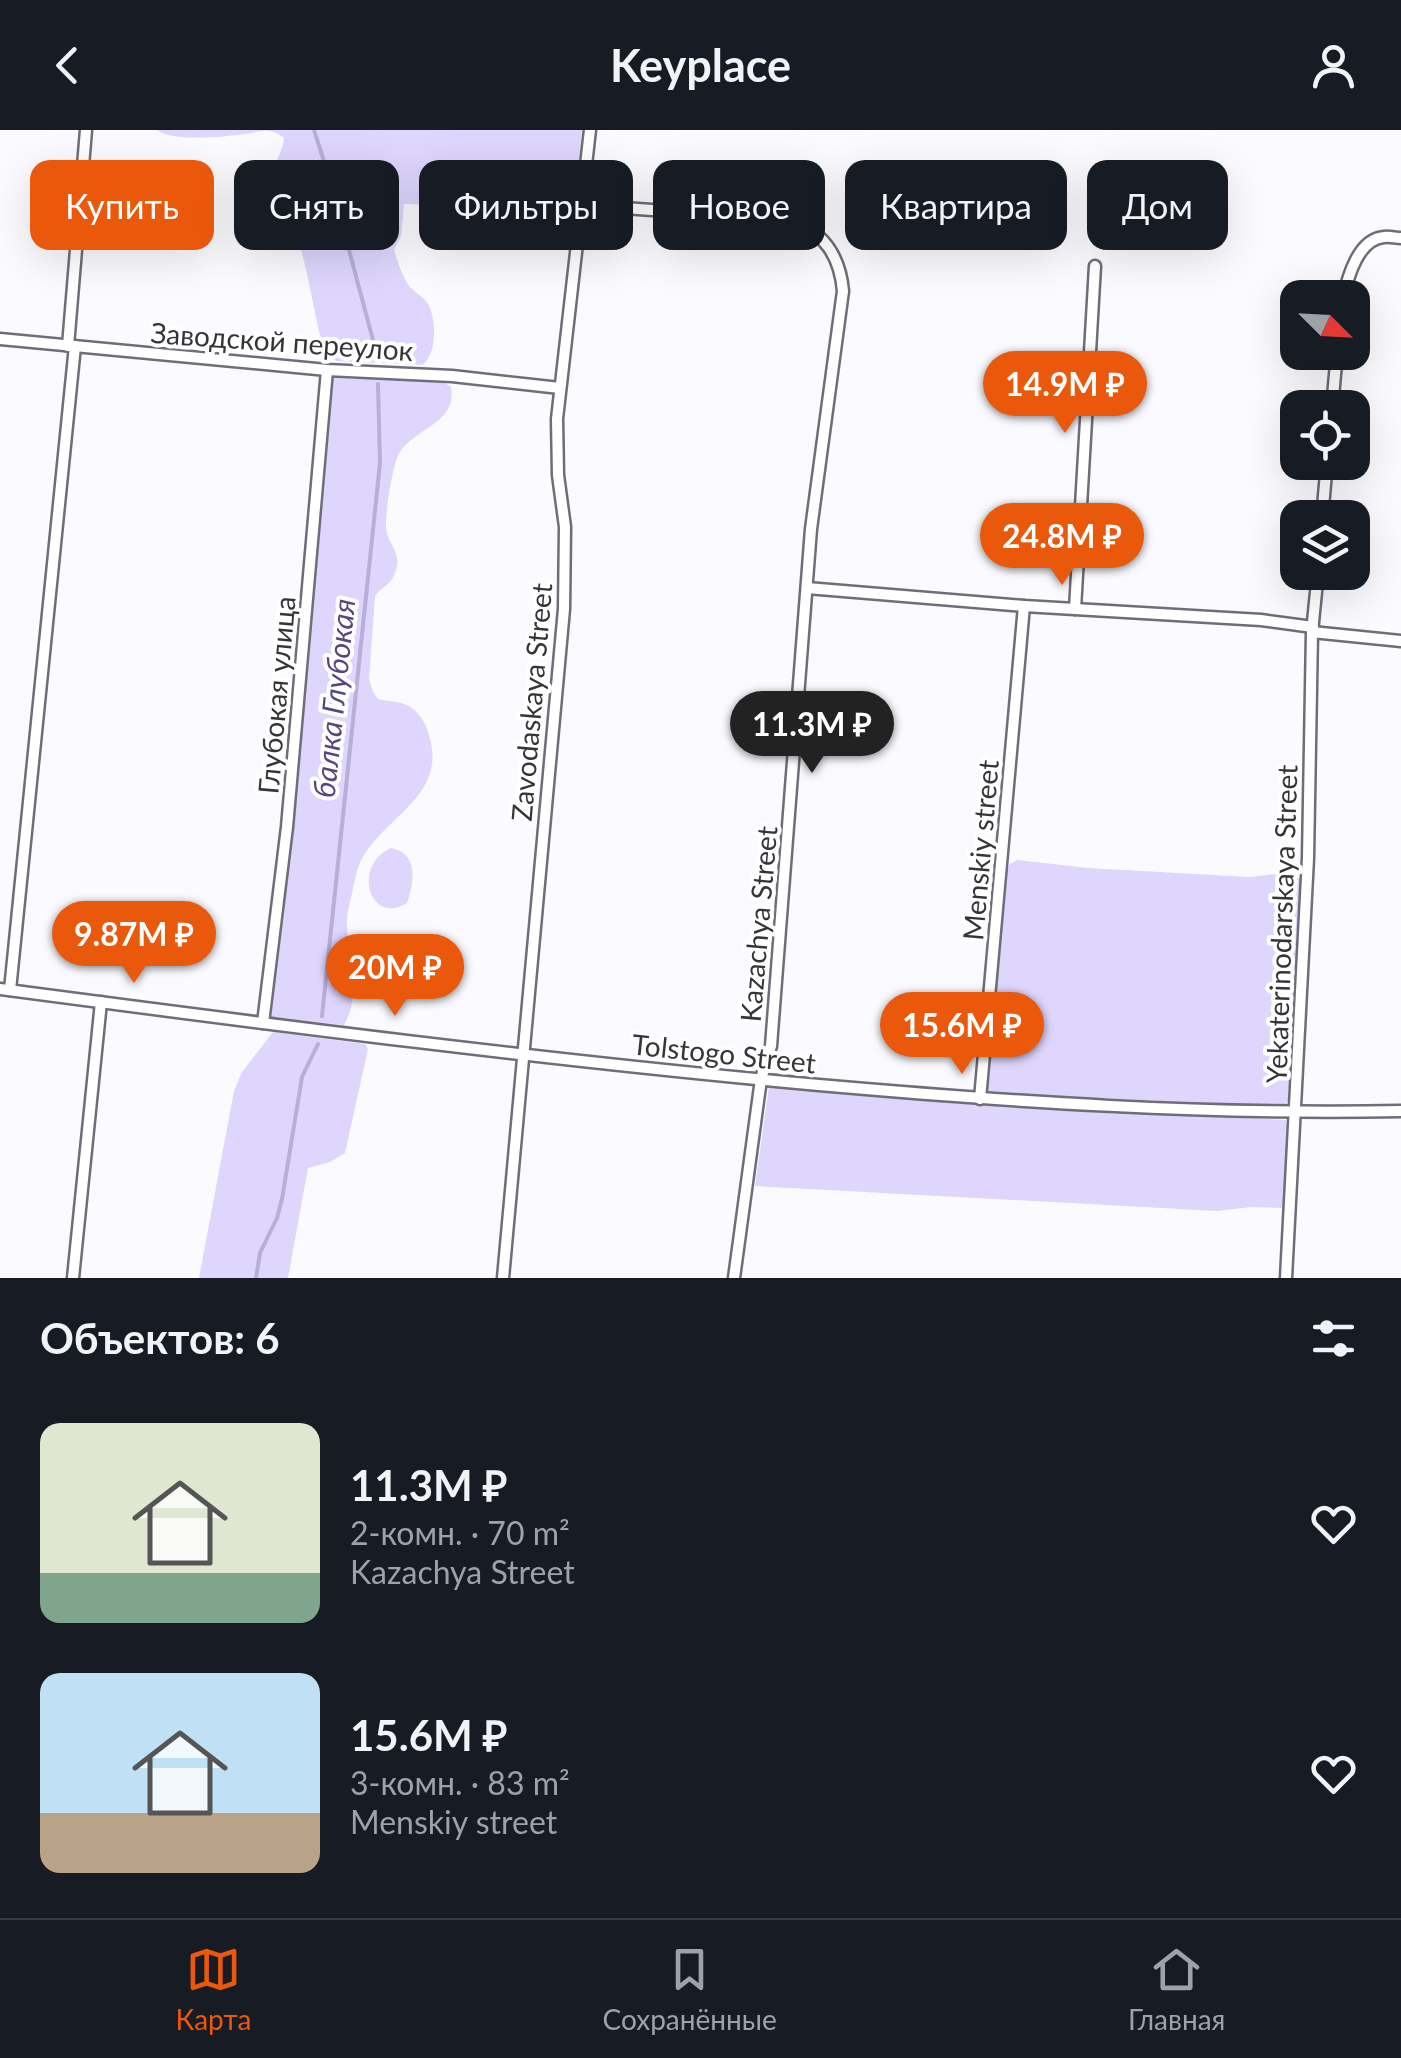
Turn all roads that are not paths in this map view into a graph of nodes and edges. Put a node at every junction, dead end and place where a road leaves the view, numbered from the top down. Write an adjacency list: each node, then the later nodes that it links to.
1 (86, 130): 10 (street)
2 (590, 130): 3 (street, Zavodaskaya Street)
3 (587, 160)
4 (633, 208): 13 (street, Kazachya Street)
5 (1401, 238): 8 (street)
6 (576, 250): 12 (street, Zavodaskaya Street)
7 (1095, 266): 16 (street)
8 (1348, 280)
9 (0, 339): 10 (street, Заводской переулок)
10 (71, 346): 11 (street, Заводской переулок); 19 (street)
11 (327, 370): 12 (street, Заводской переулок); 21 (street, Глубокая улица)
12 (560, 388): 22 (street, Zavodaskaya Street)
13 (808, 588): 15 (street); 23 (street, Kazachya Street)
14 (1316, 590): 17 (street, Yekaterinodarskaya Street)
15 (1024, 606): 16 (street); 24 (street, Menskiy street)
16 (1075, 609): 17 (street)
17 (1313, 630): 18 (street); 26 (street, Yekaterinodarskaya Street)
18 (1401, 641)
19 (5, 990): 20 (street, Tolstogo Street)
20 (100, 1002): 21 (street, Tolstogo Street); 27 (street)
21 (263, 1023): 22 (street, Tolstogo Street)
22 (522, 1055): 23 (street, Tolstogo Street); 28 (street, Zavodaskaya Street)
23 (761, 1080): 24 (street, Tolstogo Street); 29 (street, Kazachya Street)
24 (980, 1099): 26 (street, Tolstogo Street)
25 (1401, 1110): 26 (street, Tolstogo Street)
26 (1296, 1113): 30 (street, Yekaterinodarskaya Street)
27 (73, 1278)
28 (503, 1278)
29 (734, 1278)
30 (1286, 1278)

